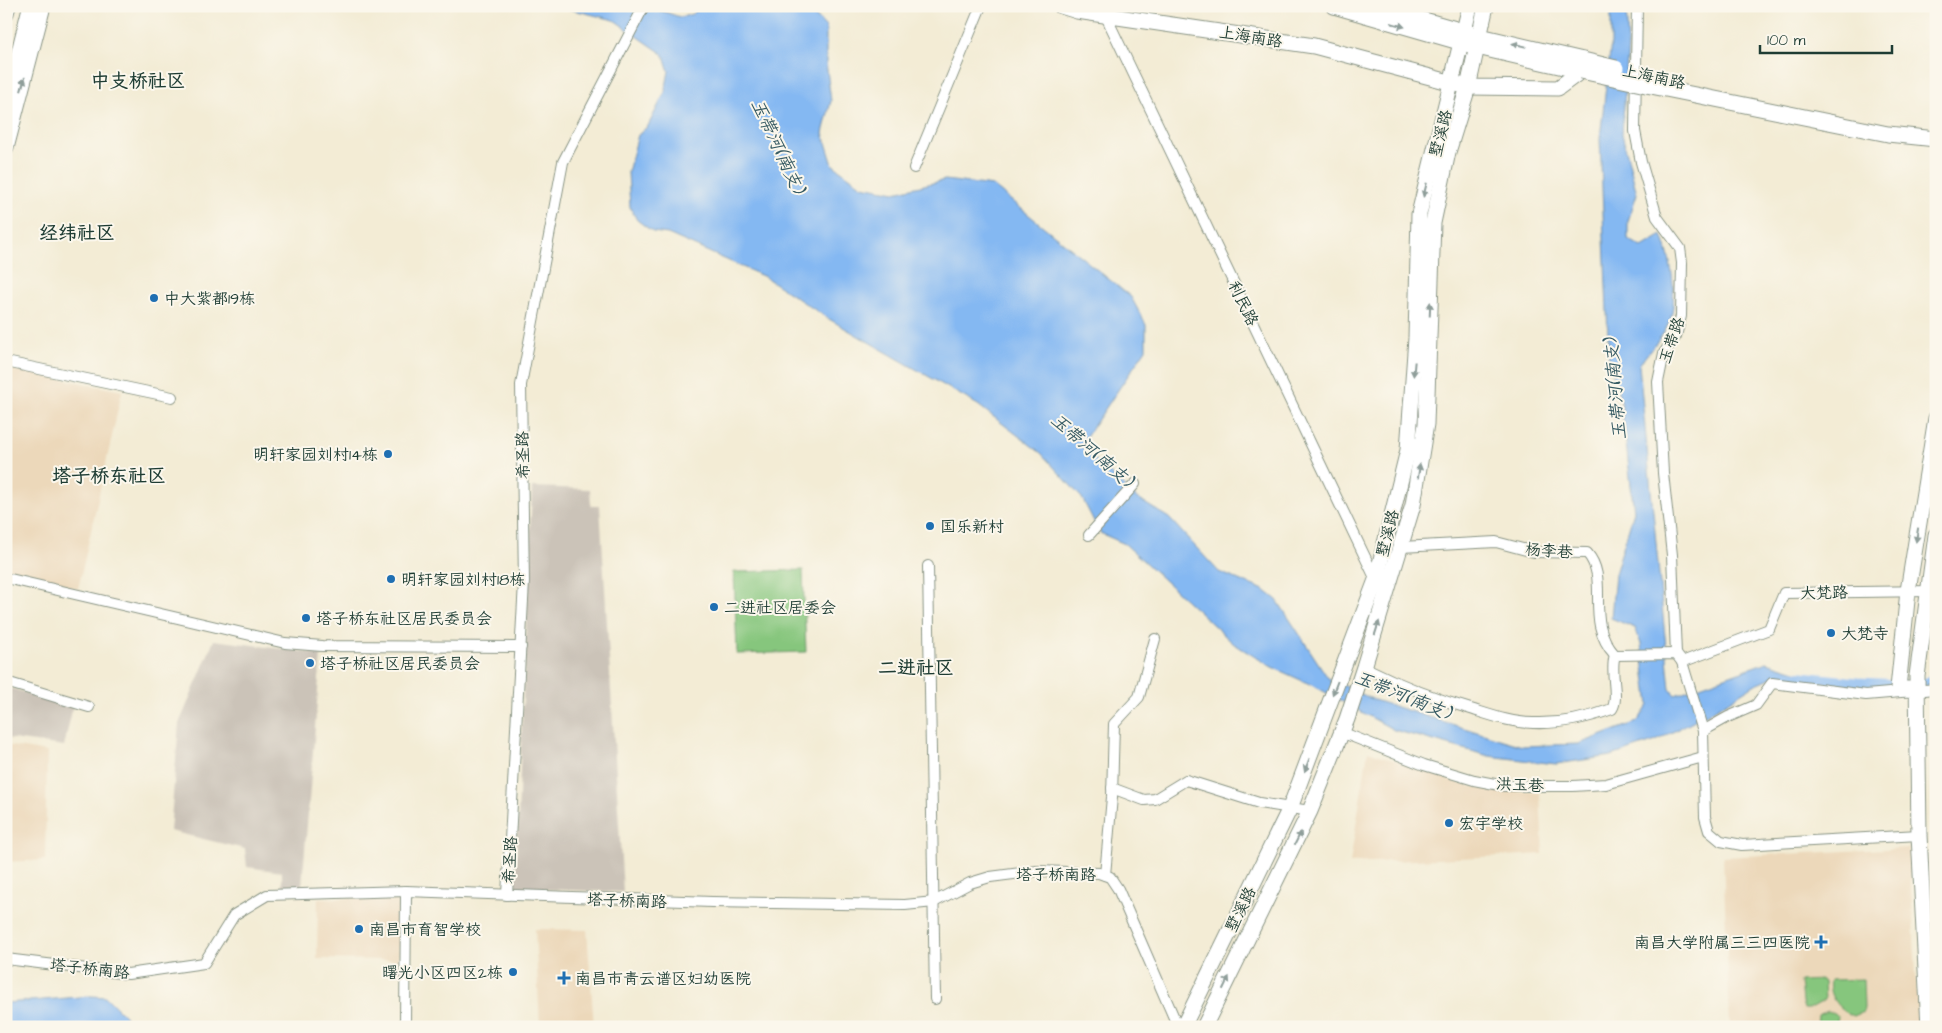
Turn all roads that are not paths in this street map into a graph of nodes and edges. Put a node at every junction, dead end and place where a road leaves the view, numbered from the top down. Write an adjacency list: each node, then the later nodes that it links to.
1 (8, 6): 14 (street)
2 (20, 6): 16 (main road)
3 (31, 6): 21 (main road)
4 (43, 6): 24 (street, one-way to 4)
5 (644, 6): 40 (street, 希圣路)
6 (981, 6): 25 (street)
7 (1061, 6): 13 (street, 上海南路)
8 (1334, 6): 15 (street, 上海南路, one-way to 15)
9 (1375, 6): 15 (street, 上海南路)
10 (1470, 6): 15 (street, 墅溪路)
11 (1486, 6): 15 (street, 墅溪路)
12 (1637, 6): 42 (street, 玉带路)
13 (1103, 10): 19 (street, 上海南路); 35 (street, 利民路)
14 (6, 13)
15 (1471, 40): 17 (street, 上海南路); 19 (street, 墅溪路); 20 (street, 墅溪路)
16 (6, 63)
17 (1582, 65): 18 (street, 上海南路, bridge); 20 (street, 上海南路)
18 (1646, 80): 22 (street, 上海南路); 23 (street, 上海南路)
19 (1452, 83): 20 (street, 上海南路); 35 (street, 墅溪路, one-way to 35)
20 (1468, 87): 32 (street, 墅溪路, one-way to 20)
21 (6, 106)
22 (1936, 128)
23 (1936, 139)
24 (6, 148)
25 (914, 168)
26 (6, 362): 27 (street)
27 (172, 397)
28 (1936, 418): 36 (street, one-way to 36)
29 (1135, 484): 30 (street)
30 (1089, 535)
31 (1936, 535): 37 (street)
32 (1401, 547): 38 (street, 墅溪路); 41 (street, 杨李巷)
33 (928, 566): 58 (street)
34 (6, 578): 40 (street)
35 (1376, 580): 38 (street, 利民路); 52 (street, 墅溪路, one-way to 52)
36 (1908, 591): 37 (street, 大梵路); 42 (street, 大梵路); 45 (street)
37 (1932, 591): 45 (street)
38 (1386, 601): 43 (street, 墅溪路, one-way to 38)
39 (1155, 639): 51 (street)
40 (521, 647): 57 (street, 希圣路)
41 (1615, 655): 42 (street); 43 (street)
42 (1676, 656): 49 (street, 玉带路)
43 (1363, 671): 48 (street, 墅溪路)
44 (6, 682): 47 (street)
45 (1917, 686): 46 (street); 49 (street); 54 (street)
46 (1936, 688)
47 (89, 707)
48 (1344, 725): 50 (street, 洪玉巷); 53 (street, 墅溪路)
49 (1702, 731): 50 (street, 玉带路)
50 (1703, 757): 54 (street, 玉带路)
51 (1112, 788): 52 (street); 55 (street)
52 (1290, 808): 53 (street); 63 (street, 墅溪路)
53 (1310, 811): 64 (street, 墅溪路, one-way to 53)
54 (1919, 835): 65 (street)
55 (1105, 875): 58 (street, 塔子桥南路); 62 (street, 塔子桥南路)
56 (406, 891): 57 (street, 塔子桥南路); 59 (street, 塔子桥南路); 61 (street)
57 (507, 895): 58 (street, 塔子桥南路)
58 (934, 902): 60 (street)
59 (6, 959)
60 (935, 999)
61 (405, 1027)
62 (1178, 1027)
63 (1182, 1027)
64 (1204, 1027)
65 (1930, 1027)

